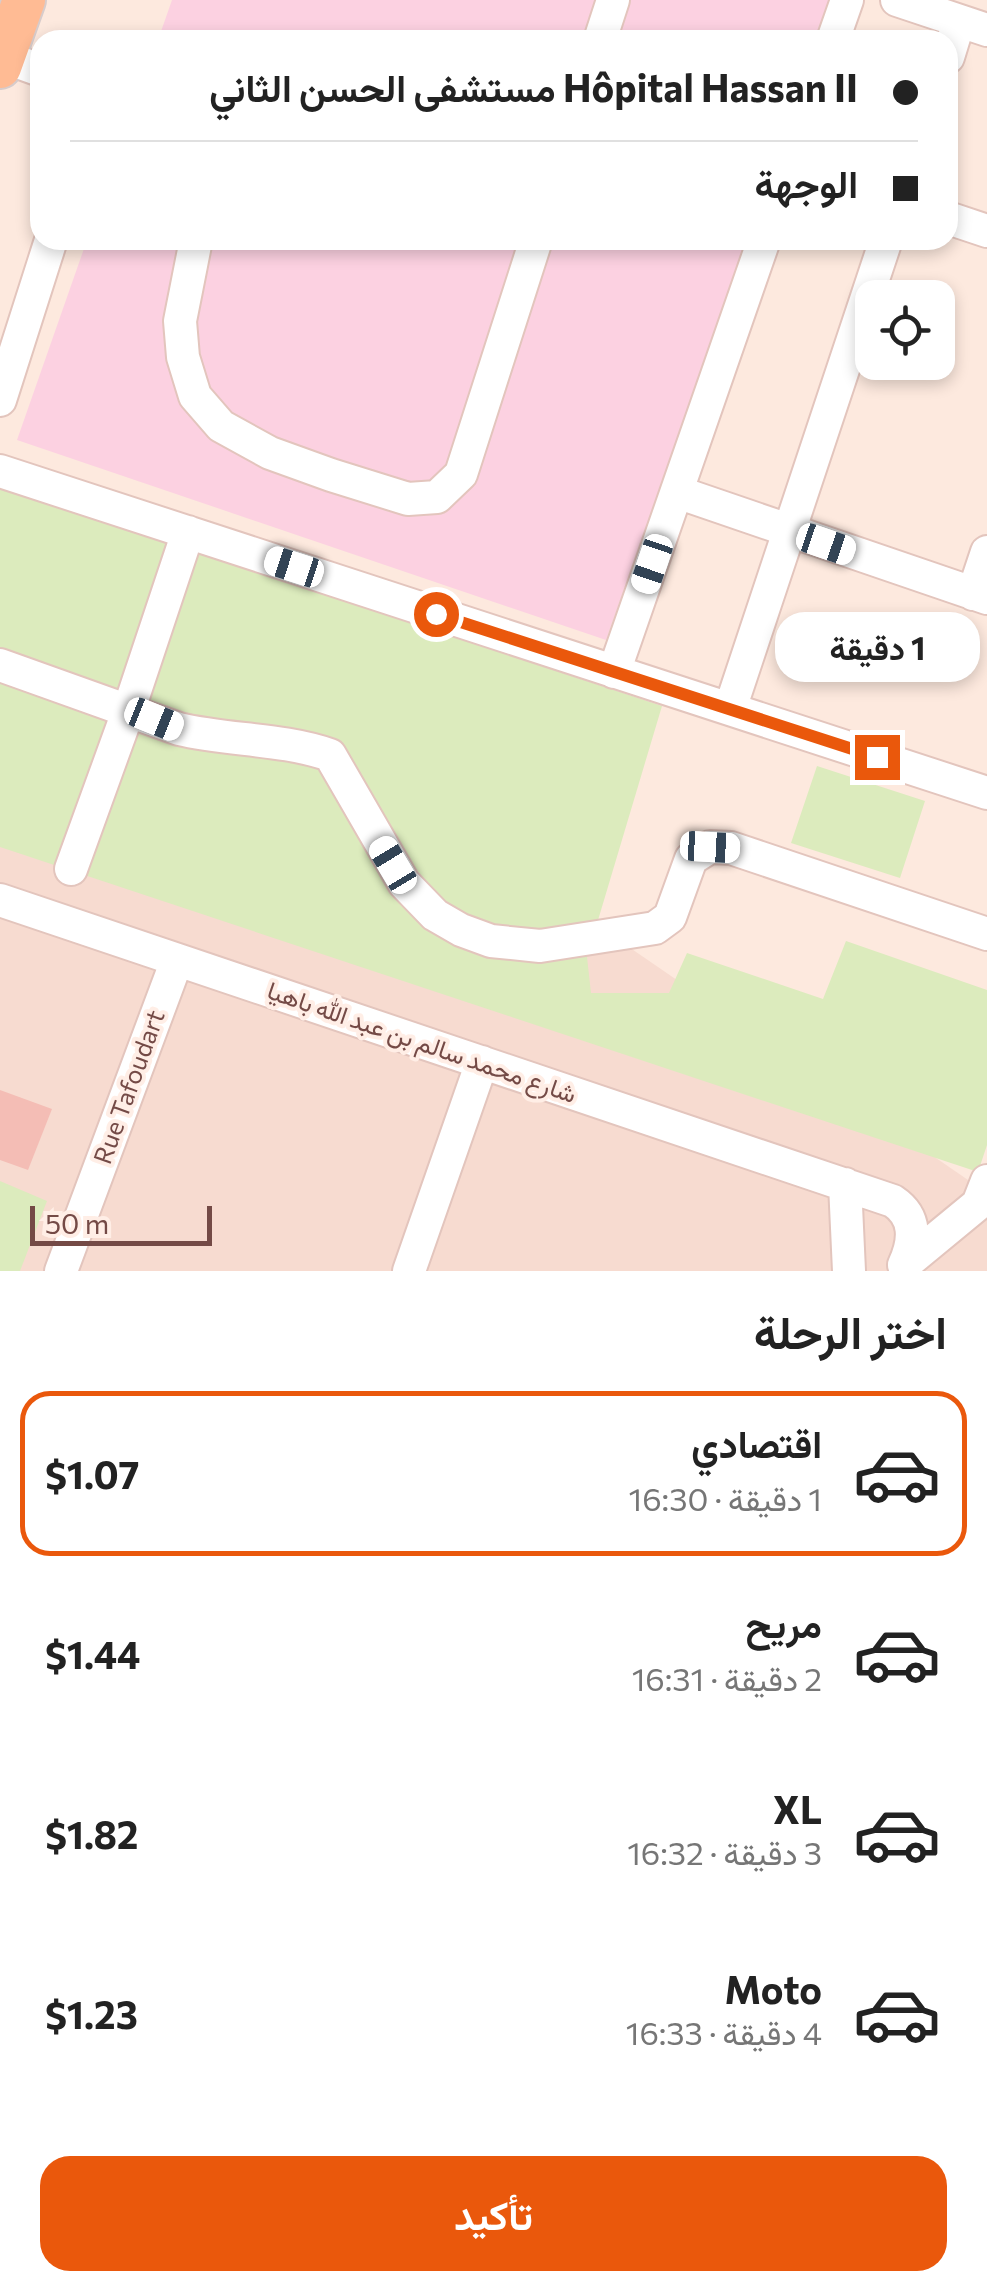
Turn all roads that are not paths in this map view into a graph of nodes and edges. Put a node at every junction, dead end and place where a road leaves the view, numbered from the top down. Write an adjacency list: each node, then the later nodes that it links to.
1 (24, 0): 8 (main road)
2 (612, 0): 6 (street)
3 (847, 0): 7 (street)
4 (898, 0): 5 (street)
5 (973, 25)
6 (603, 30)
7 (836, 30)
8 (15, 65)
9 (958, 221): 10 (street)
10 (987, 231)
11 (48, 250): 16 (street)
12 (194, 250): 13 (street)
13 (533, 250)
14 (761, 250): 18 (street)
15 (883, 250): 19 (street)
16 (0, 400)
17 (0, 471): 20 (street)
18 (676, 492): 19 (street); 24 (street)
19 (790, 531): 22 (street); 26 (street)
20 (188, 532): 24 (street); 25 (street)
21 (987, 552): 22 (street)
22 (980, 596)
23 (0, 665): 25 (street)
24 (614, 672): 26 (street)
25 (129, 709): 28 (street); 30 (street)
26 (730, 709): 27 (street)
27 (987, 794)
28 (71, 869)
29 (0, 900): 31 (street, شارع محمد سالم بن عبد الله باهيا)
30 (987, 934)
31 (177, 960): 32 (street, شارع محمد سالم بن عبد الله باهيا); 36 (street, Rue Tafoudart)
32 (482, 1062): 34 (street, شارع محمد سالم بن عبد الله باهيا); 37 (street)
33 (987, 1181): 35 (street)
34 (845, 1184): 35 (street, شارع محمد سالم بن عبد الله باهيا); 38 (street)
35 (901, 1268)
36 (62, 1271)
37 (409, 1271)
38 (849, 1271)

